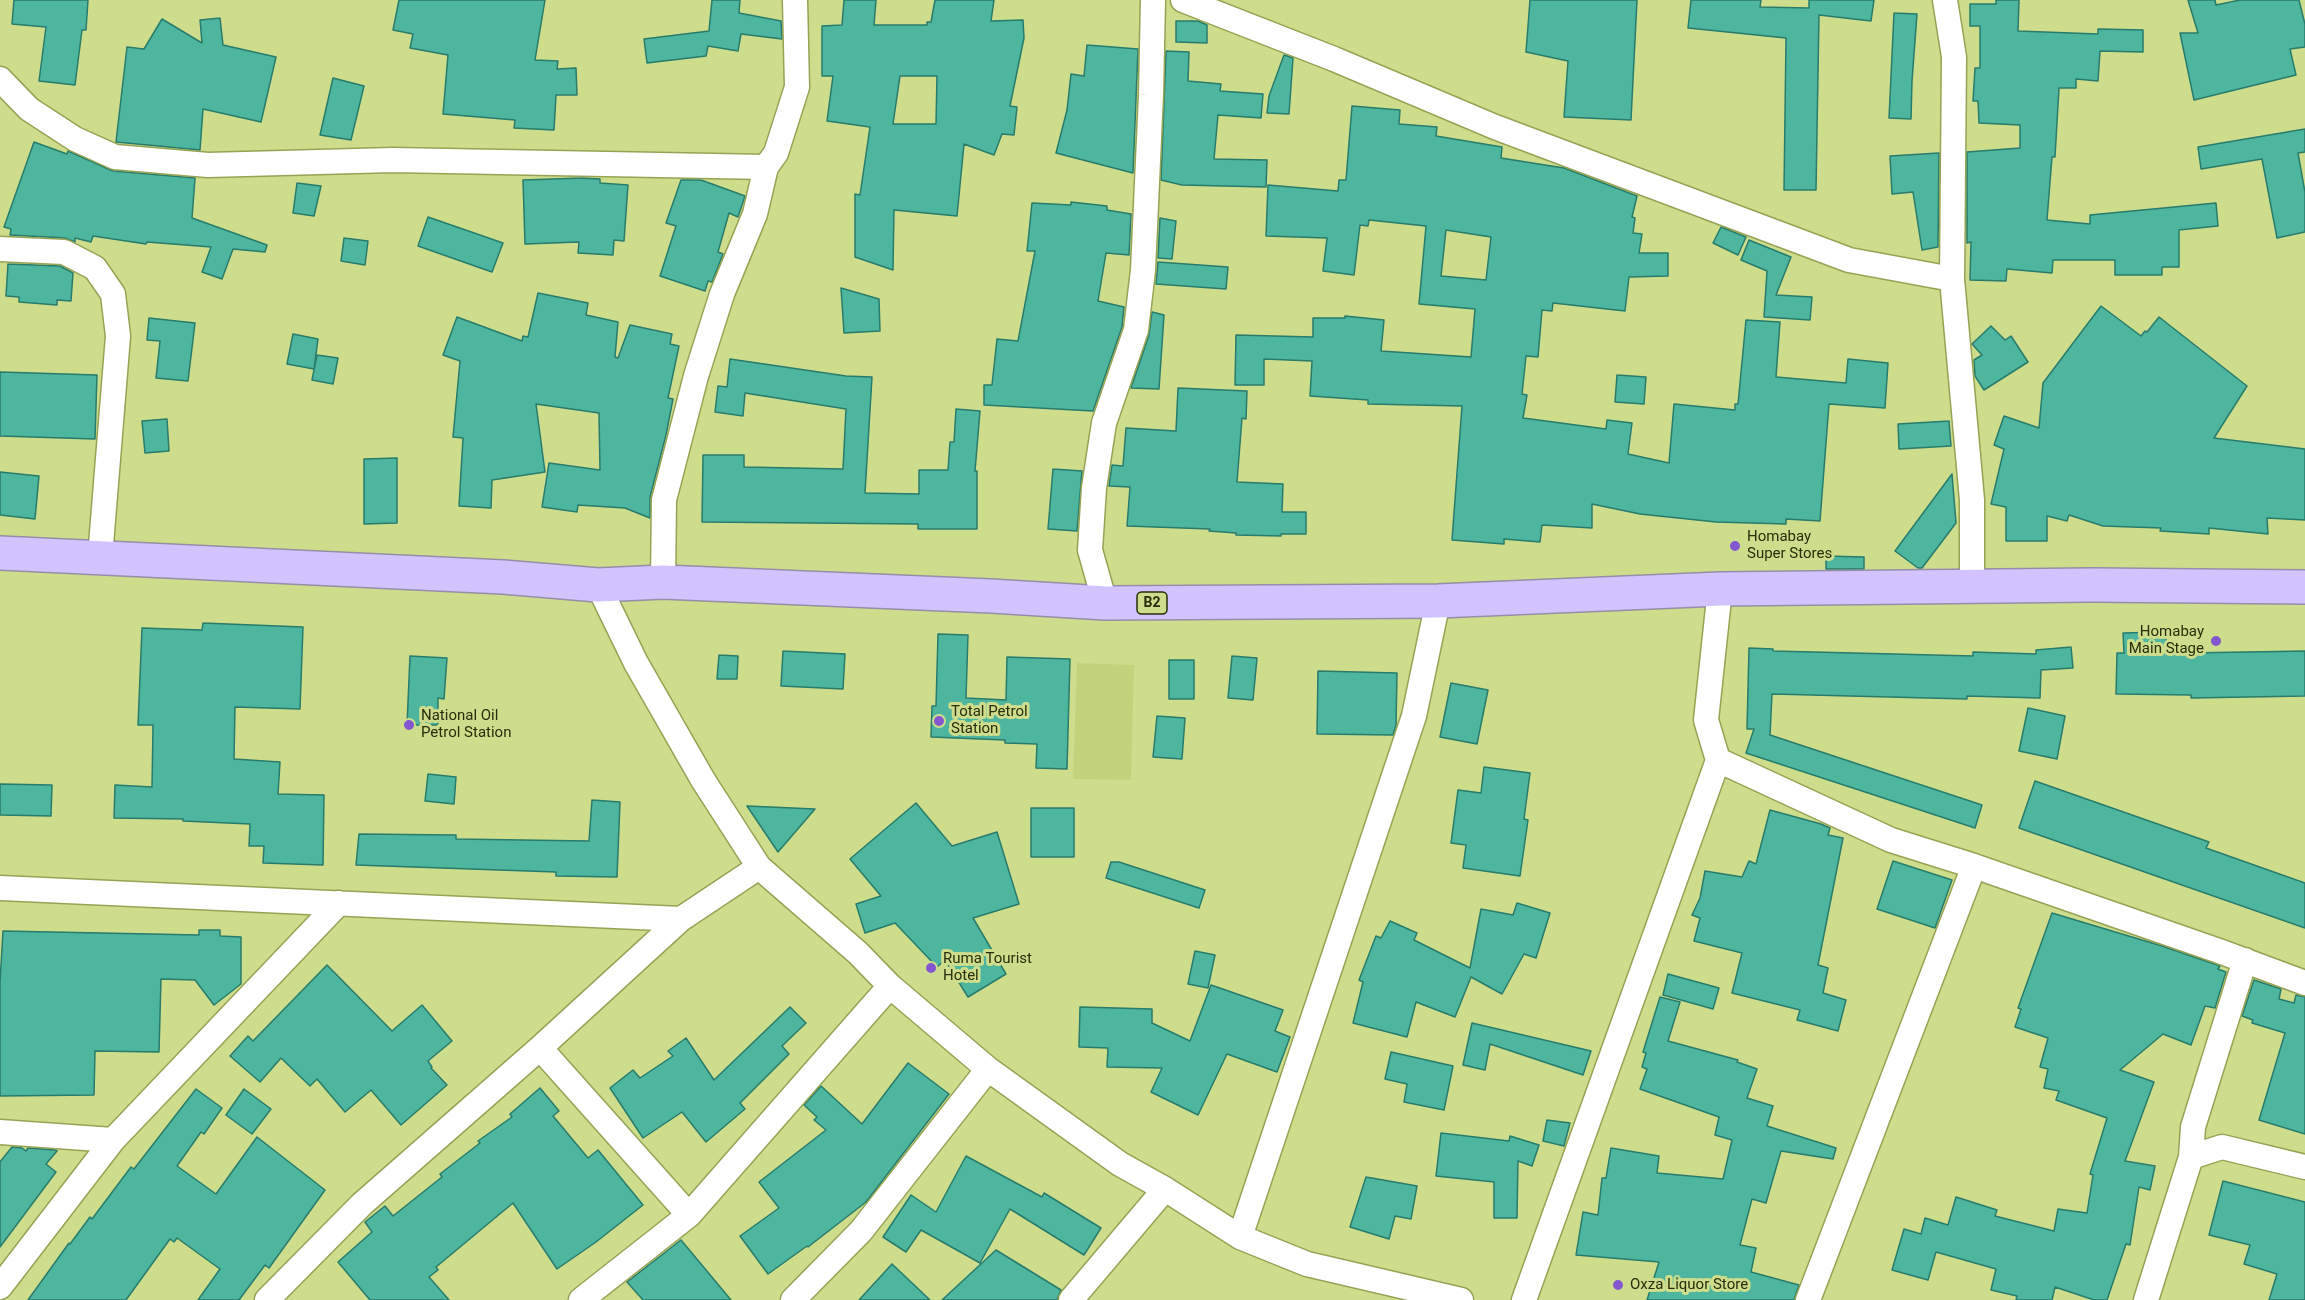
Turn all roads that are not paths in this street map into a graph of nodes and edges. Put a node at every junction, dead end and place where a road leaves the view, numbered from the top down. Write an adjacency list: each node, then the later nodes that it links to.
1 (795, 0): 6 (street)
2 (1153, 0): 17 (street)
3 (1183, 0): 8 (street)
4 (1944, 0): 8 (street)
5 (0, 79): 6 (street)
6 (766, 167): 11 (street)
7 (0, 249): 10 (street)
8 (1952, 279): 14 (street)
9 (0, 553): 10 (highway, B2)
10 (100, 557): 12 (highway, B2)
11 (663, 582): 12 (highway, B2); 17 (highway, B2)
12 (598, 585): 20 (street)
13 (2305, 587): 14 (highway, B2)
14 (1972, 588): 15 (highway, B2)
15 (1720, 589): 16 (highway, B2); 18 (street)
16 (1438, 601): 17 (highway, B2); 35 (street)
17 (1105, 603)
18 (1718, 760): 19 (street); 42 (street)
19 (1974, 866): 24 (street); 43 (street)
20 (759, 867): 23 (street); 26 (street)
21 (0, 888): 22 (street)
22 (339, 903): 23 (street); 30 (street)
23 (681, 919): 27 (street)
24 (2245, 960): 25 (street); 31 (street)
25 (2305, 983)
26 (890, 986): 28 (street); 34 (street)
27 (540, 1048): 34 (street); 37 (street)
28 (988, 1069): 33 (street); 39 (street)
29 (0, 1132): 30 (street)
30 (113, 1140): 36 (street)
31 (2191, 1157): 32 (street); 44 (street)
32 (2305, 1167)
33 (1165, 1189): 35 (street); 40 (street)
34 (689, 1215): 38 (street)
35 (1240, 1237): 41 (street)
36 (0, 1287)
37 (267, 1300)
38 (581, 1300)
39 (794, 1300)
40 (1071, 1300)
41 (1461, 1300)
42 (1524, 1300)
43 (1808, 1300)
44 (2146, 1300)

